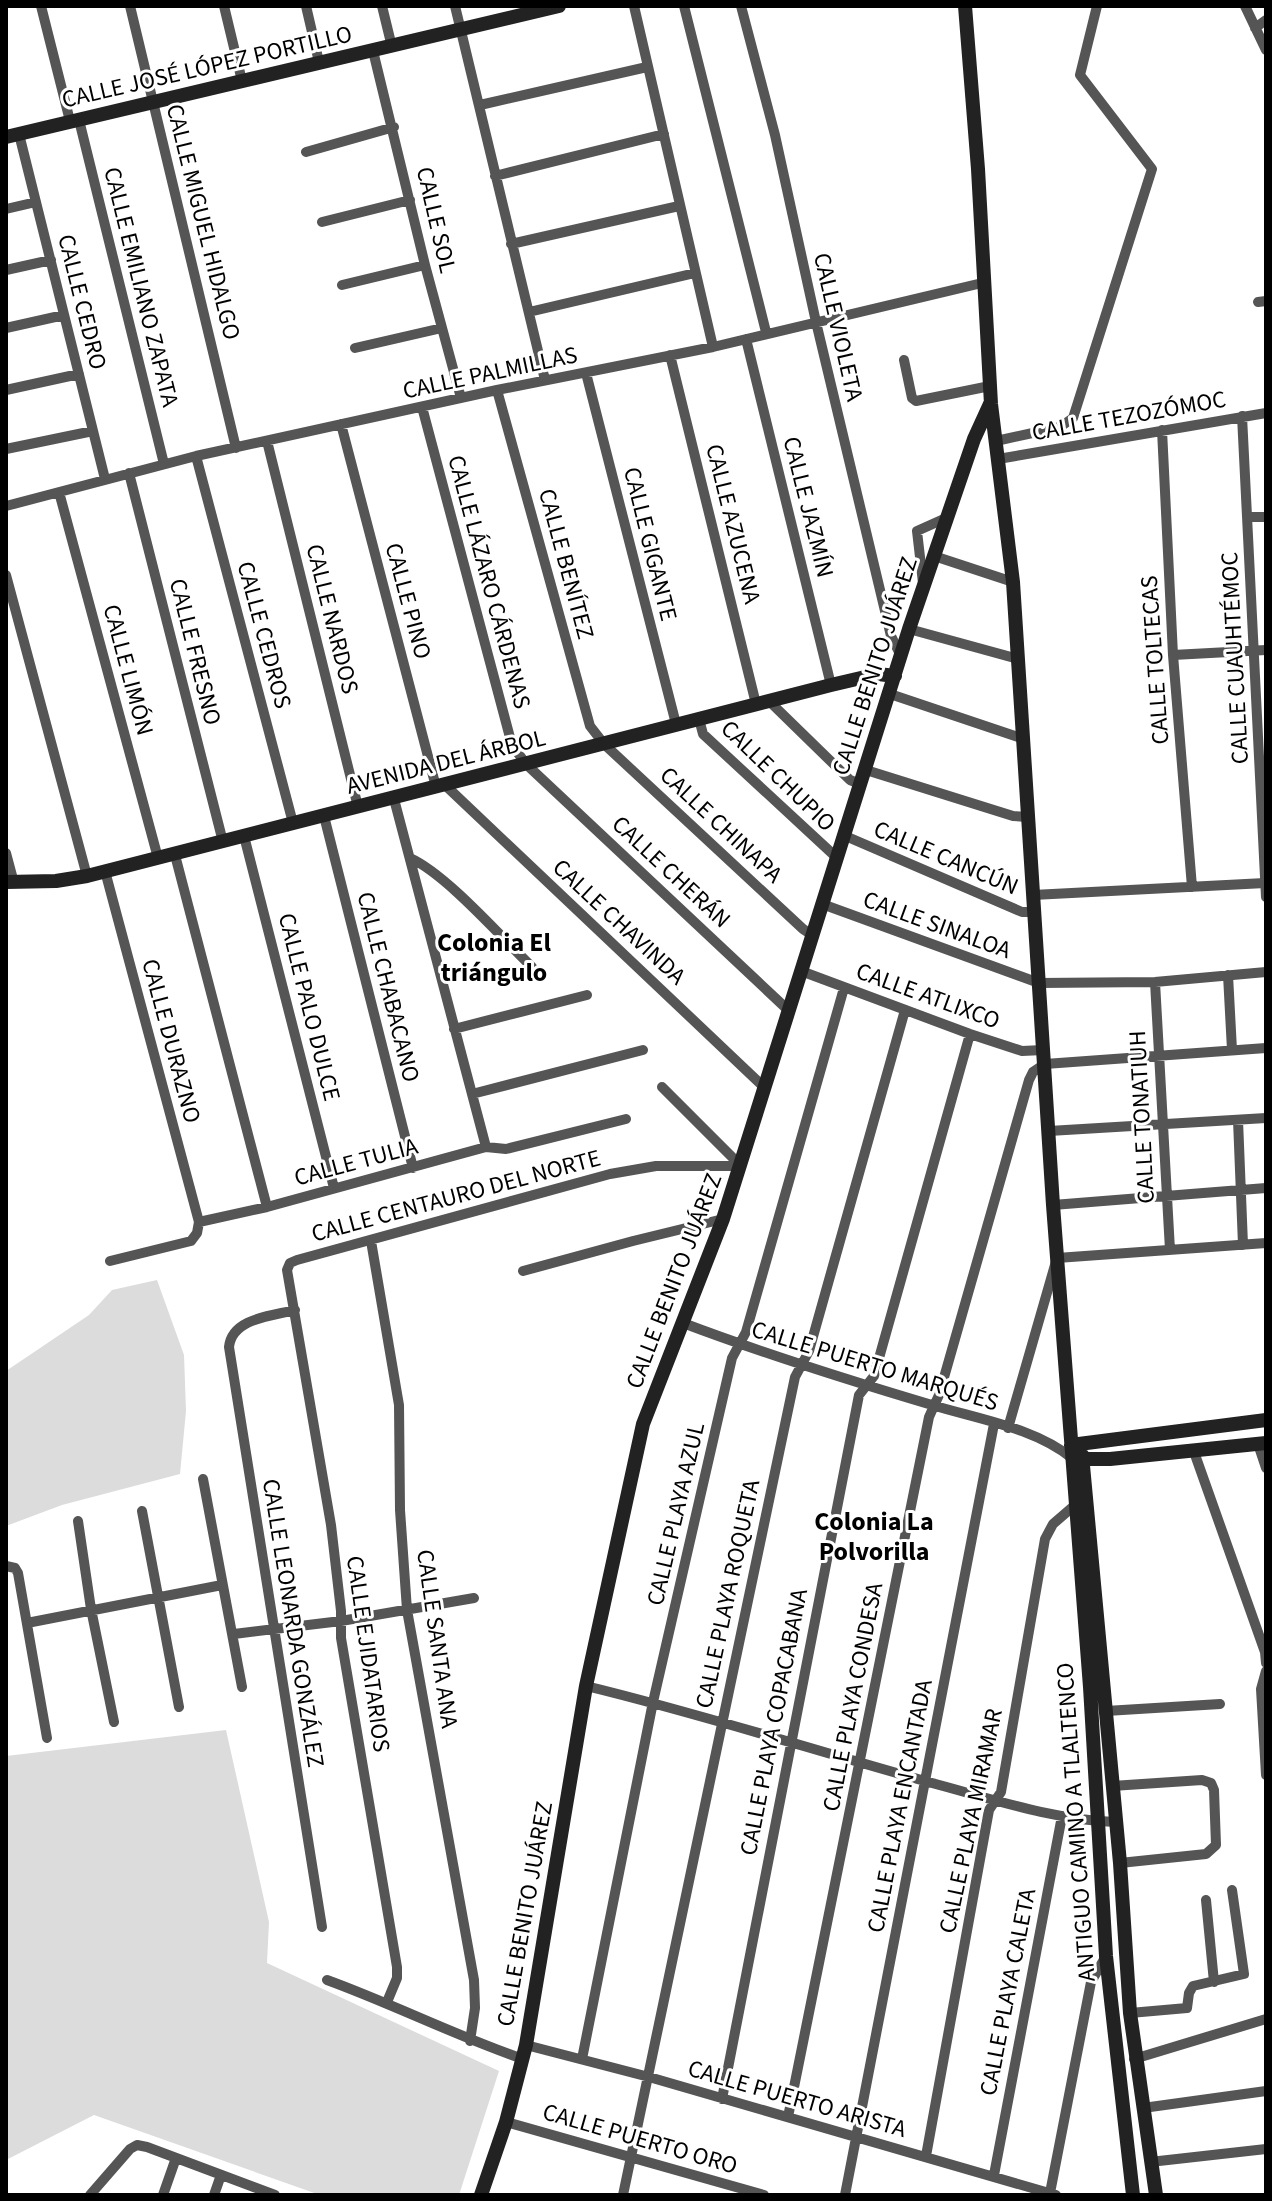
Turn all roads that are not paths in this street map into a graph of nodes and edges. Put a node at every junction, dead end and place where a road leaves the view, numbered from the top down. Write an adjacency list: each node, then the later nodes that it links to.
1 (41, 6): 25 (street, CALLE EMILIANO ZAPATA)
2 (130, 6): 23 (street, CALLE MIGUEL HIDALGO)
3 (224, 6): 22 (street)
4 (306, 6): 20 (street)
5 (382, 6): 17 (street)
6 (455, 6): 16 (street)
7 (559, 6): 16 (street, CALLE JOSÉ LÓPEZ PORTILLO)
8 (634, 6): 21 (street)
9 (684, 6): 48 (street)
10 (741, 6): 45 (street, CALLE VIOLETA)
11 (965, 6): 41 (street, CALLE BENITO JUÁREZ)
12 (1097, 6): 69 (street)
13 (1245, 6): 15 (street)
14 (1266, 20): 15 (street)
15 (1255, 28): 18 (street)
16 (460, 31): 17 (street, CALLE JOSÉ LÓPEZ PORTILLO); 24 (street)
17 (392, 47): 19 (street, CALLE JOSÉ LÓPEZ PORTILLO)
18 (1266, 50)
19 (373, 51): 20 (street, CALLE JOSÉ LÓPEZ PORTILLO); 26 (street, CALLE SOL)
20 (319, 62): 22 (street, CALLE JOSÉ LÓPEZ PORTILLO)
21 (647, 67): 24 (street); 27 (street)
22 (242, 81): 23 (street, CALLE JOSÉ LÓPEZ PORTILLO)
23 (153, 103): 25 (street, CALLE JOSÉ LÓPEZ PORTILLO); 70 (street, CALLE MIGUEL HIDALGO)
24 (480, 105): 30 (street)
25 (75, 120): 28 (street, CALLE JOSÉ LÓPEZ PORTILLO); 74 (street, CALLE EMILIANO ZAPATA)
26 (394, 127): 29 (street); 31 (street, CALLE SOL)
27 (664, 134): 30 (street); 33 (street)
28 (13, 135): 32 (street, CALLE CEDRO)
29 (306, 152)
30 (495, 176): 36 (street)
31 (410, 200): 35 (street); 38 (street, CALLE SOL)
32 (36, 202): 34 (street); 37 (street, CALLE CEDRO)
33 (679, 206): 36 (street); 40 (street)
34 (6, 209)
35 (322, 222)
36 (511, 244): 43 (street)
37 (51, 260): 39 (street); 44 (street, CALLE CEDRO)
38 (425, 265): 42 (street); 47 (street, CALLE SOL)
39 (6, 270)
40 (695, 273): 43 (street); 50 (street)
41 (982, 283): 45 (street, CALLE PALMILLAS); 57 (street, CALLE BENITO JUÁREZ)
42 (342, 285)
43 (529, 312): 56 (street)
44 (64, 315): 46 (street); 55 (street, CALLE CEDRO)
45 (816, 322): 48 (street, CALLE PALMILLAS); 89 (street, CALLE VIOLETA)
46 (6, 328)
47 (442, 328): 51 (street); 60 (street, CALLE SOL)
48 (766, 332): 49 (street, CALLE PALMILLAS)
49 (746, 339): 50 (street, CALLE PALMILLAS); 92 (street, CALLE JAZMÍN)
50 (713, 347): 52 (street, CALLE PALMILLAS)
51 (355, 348)
52 (670, 355): 54 (street, CALLE PALMILLAS); 94 (street, CALLE AZUCENA)
53 (904, 360): 57 (street)
54 (586, 373): 56 (street, CALLE PALMILLAS); 96 (street, CALLE GIGANTE)
55 (79, 374): 58 (street); 67 (street, CALLE CEDRO)
56 (545, 380): 59 (street, CALLE PALMILLAS)
57 (990, 386): 61 (street, CALLE BENITO JUÁREZ)
58 (6, 390)
59 (497, 390): 60 (street, CALLE PALMILLAS); 98 (street, CALLE BENÍTEZ)
60 (461, 398): 62 (street, CALLE PALMILLAS)
61 (991, 404): 69 (street, CALLE BENITO JUÁREZ); 81 (street, CALLE BENITO JUÁREZ)
62 (422, 407): 65 (street, CALLE PALMILLAS); 99 (street, CALLE LÁZARO CÁRDENAS)
63 (1266, 413): 64 (street, CALLE TEZOZÓMOC)
64 (1242, 416): 66 (street, CALLE TEZOZÓMOC); 79 (street, CALLE CUAUHTÉMOC)
65 (341, 424): 68 (street, CALLE PALMILLAS); 102 (street, CALLE PINO)
66 (1162, 430): 73 (street, CALLE TEZOZÓMOC); 88 (street, CALLE TOLTECAS)
67 (93, 431): 71 (street); 76 (street, CALLE CEDRO)
68 (267, 441): 70 (street, CALLE PALMILLAS); 104 (street, CALLE NARDOS)
69 (996, 441): 73 (street, CALLE BENITO JUÁREZ)
70 (236, 448): 72 (street, CALLE PALMILLAS)
71 (6, 449)
72 (196, 456): 74 (street, CALLE PALMILLAS); 107 (street, CALLE CEDROS)
73 (998, 459): 84 (street, CALLE BENITO JUÁREZ)
74 (164, 464): 75 (street, CALLE PALMILLAS)
75 (129, 473): 76 (street, CALLE PALMILLAS); 110 (street, CALLE FRESNO)
76 (105, 479): 77 (street, CALLE PALMILLAS)
77 (59, 492): 78 (street, CALLE PALMILLAS); 114 (street, CALLE LIMÓN)
78 (6, 506)
79 (1248, 517): 80 (street); 87 (street, CALLE CUAUHTÉMOC)
80 (1266, 517)
81 (946, 518): 82 (street, CALLE BENITO JUÁREZ); 85 (street)
82 (934, 556): 84 (street); 85 (street, CALLE BENITO JUÁREZ)
83 (6, 575): 117 (street)
84 (1013, 582): 90 (street, CALLE BENITO JUÁREZ)
85 (924, 589): 86 (street, CALLE BENITO JUÁREZ)
86 (909, 629): 89 (street, CALLE BENITO JUÁREZ); 90 (street)
87 (1260, 650): 88 (street); 101 (street, CALLE CUAUHTÉMOC)
88 (1173, 655): 120 (street, CALLE TOLTECAS)
89 (901, 656): 91 (street, CALLE BENITO JUÁREZ)
90 (1018, 659): 97 (street, CALLE BENITO JUÁREZ)
91 (895, 676): 92 (street, AVENIDA DEL ÁRBOL); 93 (street, CALLE BENITO JUÁREZ)
92 (831, 685): 94 (street, AVENIDA DEL ÁRBOL)
93 (890, 694): 97 (street); 100 (street, CALLE BENITO JUÁREZ)
94 (762, 702): 95 (street, AVENIDA DEL ÁRBOL); 100 (street, CALLE CHUPIO)
95 (699, 719): 96 (street, AVENIDA DEL ÁRBOL); 113 (street, CALLE CHUPIO)
96 (676, 724): 98 (street, AVENIDA DEL ÁRBOL)
97 (1024, 739): 106 (street, CALLE BENITO JUÁREZ)
98 (604, 744): 99 (street, AVENIDA DEL ÁRBOL); 125 (street, CALLE CHINAPA)
99 (526, 764): 102 (street, AVENIDA DEL ÁRBOL); 134 (street, CALLE CHERÁN)
100 (863, 777): 106 (street); 108 (street, CALLE BENITO JUÁREZ)
101 (1263, 777): 119 (street, CALLE CUAUHTÉMOC)
102 (440, 786): 103 (street, AVENIDA DEL ÁRBOL); 144 (street, CALLE CHAVINDA)
103 (394, 799): 104 (street, AVENIDA DEL ÁRBOL); 115 (street)
104 (358, 807): 105 (street, AVENIDA DEL ÁRBOL)
105 (324, 816): 107 (street, AVENIDA DEL ÁRBOL); 153 (street, CALLE CHABACANO)
106 (1028, 817): 121 (street, CALLE BENITO JUÁREZ)
107 (293, 823): 109 (street, AVENIDA DEL ÁRBOL)
108 (843, 835): 113 (street, CALLE BENITO JUÁREZ); 124 (street, CALLE CANCÚN)
109 (244, 836): 110 (street, AVENIDA DEL ÁRBOL); 154 (street, CALLE PALO DULCE)
110 (223, 842): 112 (street, AVENIDA DEL ÁRBOL)
111 (6, 853): 118 (street)
112 (175, 855): 114 (street, AVENIDA DEL ÁRBOL); 159 (street)
113 (836, 857): 123 (street, CALLE BENITO JUÁREZ)
114 (158, 858): 116 (street, AVENIDA DEL ÁRBOL)
115 (410, 858): 126 (street); 136 (street)
116 (105, 871): 117 (street, AVENIDA DEL ÁRBOL); 161 (street, CALLE DURAZNO)
117 (87, 876): 118 (street, AVENIDA DEL ÁRBOL)
118 (10, 883)
119 (1265, 883): 120 (street); 122 (street, CALLE CUAUHTÉMOC)
120 (1192, 887): 121 (street)
121 (1033, 895): 124 (street, CALLE BENITO JUÁREZ)
122 (1266, 897)
123 (822, 904): 125 (street, CALLE BENITO JUÁREZ); 131 (street, CALLE SINALOA)
124 (1034, 912): 131 (street, CALLE BENITO JUÁREZ)
125 (812, 935): 127 (street, CALLE BENITO JUÁREZ)
126 (532, 967)
127 (801, 971): 132 (street, CALLE ATLIXCO); 134 (street, CALLE BENITO JUÁREZ)
128 (1266, 972): 129 (street)
129 (1228, 975): 130 (street); 140 (street)
130 (1155, 982): 131 (street); 141 (street, CALLE TONATIUH)
131 (1039, 983): 142 (street, CALLE BENITO JUÁREZ)
132 (844, 988): 135 (street, CALLE ATLIXCO); 171 (street, CALLE PLAYA AZUL)
133 (587, 995): 136 (street)
134 (788, 1010): 144 (street, CALLE BENITO JUÁREZ)
135 (905, 1010): 137 (street, CALLE ATLIXCO); 172 (street, CALLE PLAYA ROQUETA)
136 (454, 1029): 145 (street)
137 (970, 1034): 142 (street, CALLE ATLIXCO); 173 (street, CALLE PLAYA COPACABANA)
138 (1266, 1048): 140 (street, CALLE ATLIXCO)
139 (643, 1050): 145 (street)
140 (1232, 1050): 141 (street, CALLE ATLIXCO)
141 (1159, 1055): 142 (street, CALLE ATLIXCO); 149 (street, CALLE TONATIUH)
142 (1044, 1057): 150 (street, CALLE BENITO JUÁREZ); 174 (street, CALLE PLAYA CONDESA)
143 (662, 1087): 152 (street)
144 (765, 1088): 152 (street, CALLE BENITO JUÁREZ)
145 (472, 1094): 151 (street)
146 (1266, 1118): 148 (street)
147 (626, 1119): 151 (street, CALLE TULIA)
148 (1238, 1120): 149 (street); 156 (street)
149 (1163, 1125): 150 (street); 157 (street, CALLE TONATIUH)
150 (1049, 1131): 158 (street, CALLE BENITO JUÁREZ)
151 (486, 1147): 153 (street, CALLE TULIA)
152 (741, 1166): 160 (street, CALLE BENITO JUÁREZ); 162 (street, CALLE CENTAURO DEL NORTE)
153 (413, 1168): 154 (street, CALLE TULIA)
154 (334, 1188): 159 (street, CALLE TULIA)
155 (1266, 1188): 156 (street)
156 (1240, 1190): 157 (street); 164 (street)
157 (1165, 1194): 158 (street); 165 (street, CALLE TONATIUH)
158 (1053, 1205): 166 (street, CALLE BENITO JUÁREZ)
159 (267, 1207): 161 (street, CALLE TULIA)
160 (723, 1219): 168 (street); 170 (street, CALLE BENITO JUÁREZ)
161 (199, 1222): 167 (street, CALLE TULIA)
162 (371, 1241): 169 (street, CALLE CENTAURO DEL NORTE); 192 (street, CALLE SANTA ANA)
163 (1266, 1243): 164 (street)
164 (1243, 1245): 165 (street)
165 (1170, 1250): 166 (street)
166 (1057, 1258): 177 (street); 180 (street, CALLE BENITO JUÁREZ)
167 (110, 1261)
168 (523, 1271)
169 (295, 1310): 193 (street, CALLE EJIDATARIOS); 195 (street, CALLE LEONARDA GONZÁLEZ)
170 (683, 1323): 171 (street, CALLE PUERTO MARQUÉS); 199 (street, CALLE BENITO JUÁREZ)
171 (740, 1344): 172 (street, CALLE PUERTO MARQUÉS); 202 (street, CALLE PLAYA AZUL)
172 (801, 1363): 173 (street, CALLE PUERTO MARQUÉS); 207 (street, CALLE PLAYA ROQUETA)
173 (866, 1385): 174 (street, CALLE PUERTO MARQUÉS); 209 (street, CALLE PLAYA COPACABANA)
174 (933, 1406): 176 (street, CALLE PUERTO MARQUÉS); 211 (street, CALLE PLAYA CONDESA)
175 (1266, 1420): 180 (street)
176 (994, 1424): 177 (street, CALLE PUERTO MARQUÉS); 213 (street, CALLE PLAYA ENCANTADA)
177 (1008, 1428): 180 (street, CALLE PUERTO MARQUÉS)
178 (1262, 1444): 179 (street); 181 (street)
179 (1193, 1449): 180 (street); 197 (street)
180 (1073, 1451): 183 (street, ANTIGUO CAMINO A TLALTENCO); 187 (street)
181 (1266, 1468)
182 (203, 1479): 188 (street)
183 (1075, 1505): 187 (street, ANTIGUO CAMINO A TLALTENCO); 215 (street, CALLE PLAYA MIRAMAR)
184 (142, 1511): 189 (street)
185 (78, 1521): 191 (street)
186 (6, 1566): 194 (street)
187 (1088, 1577): 200 (street, ANTIGUO CAMINO A TLALTENCO)
188 (222, 1585): 189 (street); 196 (street)
189 (160, 1597): 191 (street); 204 (street)
190 (474, 1598): 192 (street)
191 (91, 1609): 194 (street); 206 (street)
192 (407, 1610): 193 (street); 229 (street, CALLE SANTA ANA)
193 (341, 1621): 195 (street); 226 (street, CALLE EJIDATARIOS)
194 (27, 1623): 208 (street)
195 (273, 1630): 196 (street); 222 (street, CALLE LEONARDA GONZÁLEZ)
196 (234, 1634): 201 (street)
197 (1266, 1663)
198 (1266, 1671): 210 (street)
199 (586, 1686): 202 (street); 230 (street, CALLE BENITO JUÁREZ)
200 (1097, 1686): 205 (street); 217 (street, ANTIGUO CAMINO A TLALTENCO)
201 (242, 1687)
202 (653, 1702): 207 (street); 231 (street, CALLE PLAYA AZUL)
203 (1220, 1704): 205 (street)
204 (179, 1707)
205 (1106, 1711): 214 (street)
206 (114, 1722)
207 (721, 1722): 209 (street); 233 (street, CALLE PLAYA ROQUETA)
208 (47, 1738)
209 (789, 1743): 211 (street); 235 (street, CALLE PLAYA COPACABANA)
210 (1266, 1763): 212 (street)
211 (861, 1764): 213 (street); 237 (street, CALLE PLAYA CONDESA)
212 (1266, 1775)
213 (926, 1781): 215 (street); 239 (street, CALLE PLAYA ENCANTADA)
214 (1112, 1786): 218 (street); 219 (street)
215 (995, 1800): 216 (street); 241 (street, CALLE PLAYA MIRAMAR)
216 (1062, 1816): 217 (street); 246 (street, CALLE PLAYA CALETA)
217 (1099, 1822): 218 (street); 223 (street, ANTIGUO CAMINO A TLALTENCO)
218 (1116, 1822): 219 (street)
219 (1120, 1863): 227 (street)
220 (1232, 1890): 225 (street)
221 (1206, 1900): 225 (street)
222 (322, 1927)
223 (1106, 1956): 248 (street); 257 (street, ANTIGUO CAMINO A TLALTENCO)
224 (327, 1980): 226 (street)
225 (1214, 1982): 227 (street)
226 (387, 2002): 229 (street)
227 (1130, 2013): 232 (street)
228 (1263, 2022): 232 (street)
229 (470, 2041): 230 (street)
230 (524, 2052): 231 (street, CALLE PUERTO ARISTA); 238 (street, CALLE BENITO JUÁREZ)
231 (582, 2059): 233 (street, CALLE PUERTO ARISTA)
232 (1134, 2059): 236 (street)
233 (649, 2077): 235 (street, CALLE PUERTO ARISTA); 242 (street, CALLE PLAYA ROQUETA)
234 (1266, 2091): 236 (street)
235 (722, 2099): 237 (street, CALLE PUERTO ARISTA)
236 (1143, 2108): 244 (street)
237 (788, 2117): 239 (street, CALLE PUERTO ARISTA)
238 (506, 2122): 242 (street, CALLE PUERTO ORO); 253 (street, CALLE BENITO JUÁREZ)
239 (857, 2138): 241 (street, CALLE PUERTO ARISTA); 256 (street, CALLE PLAYA ENCANTADA)
240 (1266, 2149): 244 (street)
241 (926, 2156): 246 (street, CALLE PUERTO ARISTA)
242 (632, 2157): 254 (street, CALLE PLAYA ROQUETA); 255 (street, CALLE PUERTO ORO)
243 (176, 2158): 245 (street); 249 (street); 250 (street)
244 (1150, 2162): 258 (street)
245 (221, 2175): 247 (street); 251 (street)
246 (994, 2175): 248 (street, CALLE PUERTO ARISTA)
247 (263, 2193): 252 (street)
248 (1053, 2194)
249 (90, 2195)
250 (163, 2195)
251 (214, 2195)
252 (275, 2195)
253 (481, 2195)
254 (623, 2195)
255 (764, 2195)
256 (845, 2195)
257 (1133, 2195)
258 (1156, 2195)

